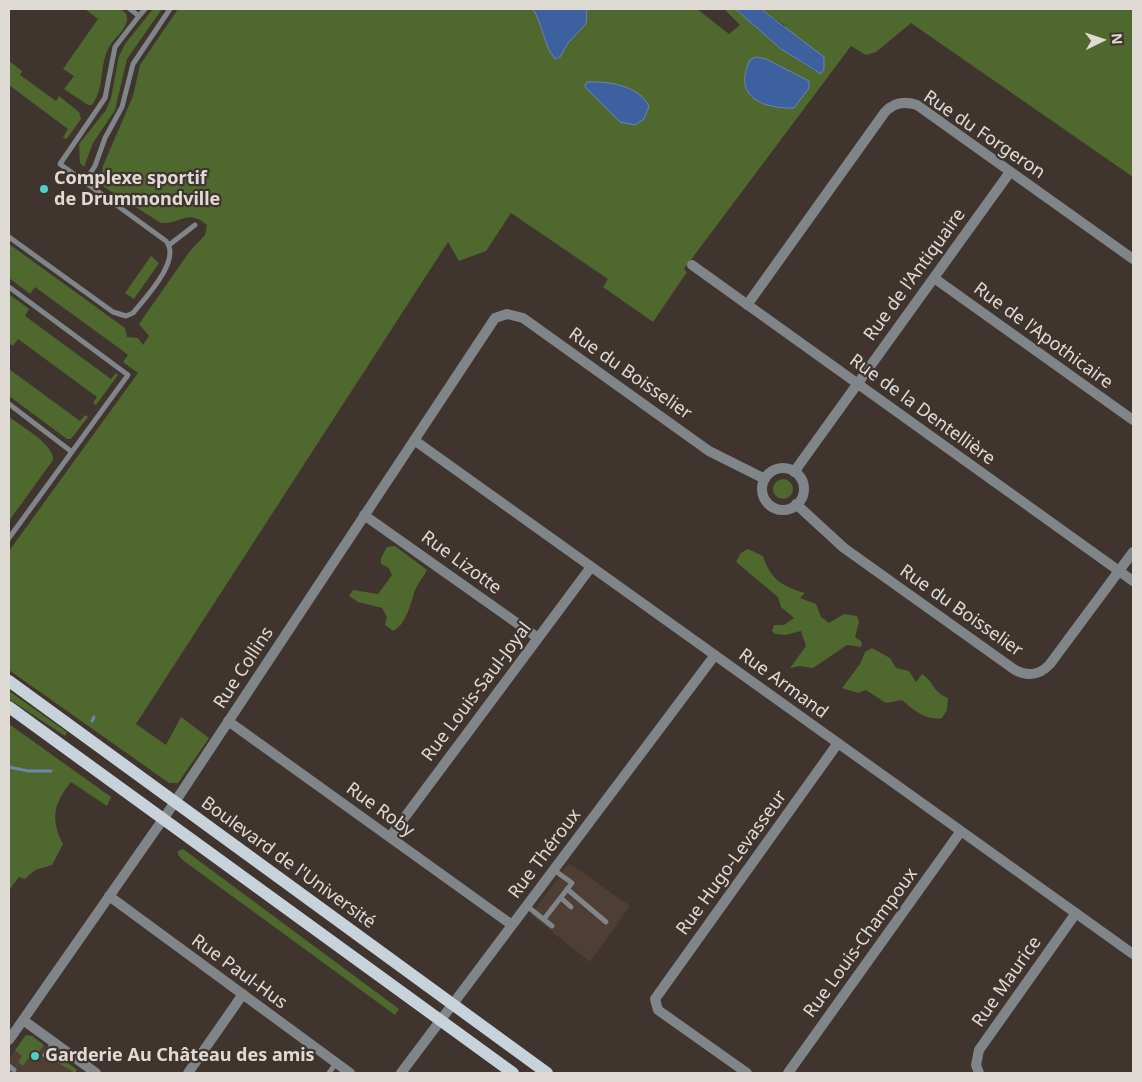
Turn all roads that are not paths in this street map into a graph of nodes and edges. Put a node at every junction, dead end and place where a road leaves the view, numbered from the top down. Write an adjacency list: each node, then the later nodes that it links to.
1 (130, 9): 4 (lane)
2 (145, 9): 4 (lane)
3 (170, 9): 6 (lane)
4 (139, 16): 6 (lane)
5 (1010, 172): 10 (street, Rue du Forgeron); 12 (street, Rue de l'Antiquaire); 14 (street, Rue du Forgeron)
6 (84, 183): 9 (lane)
7 (195, 225): 9 (lane)
8 (9, 237): 9 (lane)
9 (169, 245)
10 (1133, 260)
11 (692, 265): 14 (street, Rue de la Dentellière)
12 (934, 278): 16 (street, Rue de l'Antiquaire); 18 (street, Rue de l'Apothicaire)
13 (9, 287): 20 (lane)
14 (747, 304): 16 (street, Rue de la Dentellière)
15 (503, 314): 19 (street, Rue Collins); 22 (street, Rue du Boisselier)
16 (858, 384): 21 (street, Rue de l'Antiquaire); 28 (street, Rue de la Dentellière)
17 (9, 404): 20 (lane)
18 (1133, 420)
19 (414, 440): 24 (street, Rue Collins); 27 (street, Rue Armand)
20 (72, 452): 25 (lane)
21 (794, 472): 22 (street); 23 (street)
22 (764, 479): 23 (street)
23 (796, 504): 28 (street, Rue du Boisselier)
24 (364, 515): 30 (street, Rue Lizotte); 34 (street, Rue Collins)
25 (9, 538)
26 (1133, 552): 28 (street, Rue du Boisselier)
27 (591, 567): 30 (street, Rue Louis-Saul-Joyal); 31 (street, Rue Armand)
28 (1119, 571): 29 (street, Rue de la Dentellière)
29 (1133, 581)
30 (538, 638): 39 (street, Rue Louis-Saul-Joyal)
31 (715, 655): 35 (street, Rue Armand); 40 (street, Rue Théroux)
32 (9, 682): 36 (main road, Boulevard de l'Université)
33 (9, 707): 37 (main road)
34 (228, 721): 36 (street, Rue Collins); 39 (street, Rue Roby)
35 (838, 743): 38 (street, Rue Armand); 69 (street, Rue Hugo-Levasseur)
36 (175, 802): 37 (street, Rue Collins); 53 (main road, Boulevard de l'Université)
37 (163, 818): 42 (street, Rue Collins); 55 (main road)
38 (961, 831): 46 (street, Rue Armand); 70 (street, Rue Louis-Champoux)
39 (390, 836): 49 (street, Rue Roby)
40 (554, 870): 41 (lane); 44 (street, Rue Théroux)
41 (568, 889): 43 (lane); 48 (lane)
42 (109, 896): 52 (street, Rue Paul-Hus); 54 (street, Rue Collins)
43 (561, 898): 45 (lane); 47 (lane)
44 (527, 906): 47 (lane); 49 (street, Rue Théroux)
45 (571, 907)
46 (1076, 913): 51 (street, Rue Armand); 71 (street, Rue Maurice)
47 (544, 919): 50 (lane)
48 (606, 922)
49 (512, 925): 53 (street, Rue Théroux)
50 (552, 926)
51 (1133, 954)
52 (243, 994): 59 (street, Rue Paul-Hus); 63 (street)
53 (452, 1004): 55 (street, Rue Théroux); 68 (main road, Boulevard de l'Université)
54 (23, 1020): 56 (street, Rue Collins); 57 (street)
55 (440, 1021): 66 (street, Rue Théroux); 67 (main road)
56 (9, 1040)
57 (54, 1042): 58 (lane); 62 (street)
58 (45, 1055)
59 (336, 1063): 64 (lane); 65 (street, Rue Paul-Hus)
60 (9, 1066): 61 (lane)
61 (14, 1070)
62 (96, 1073)
63 (188, 1073)
64 (329, 1073)
65 (350, 1073)
66 (401, 1073)
67 (513, 1073)
68 (547, 1073)
69 (747, 1073)
70 (788, 1073)
71 (979, 1073)

